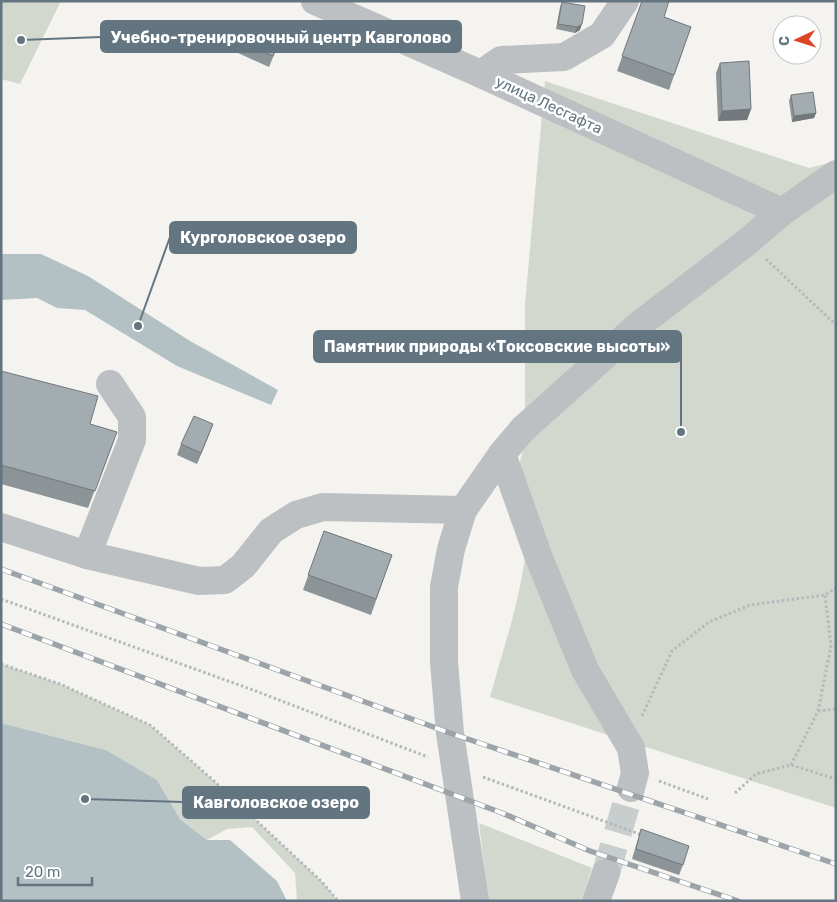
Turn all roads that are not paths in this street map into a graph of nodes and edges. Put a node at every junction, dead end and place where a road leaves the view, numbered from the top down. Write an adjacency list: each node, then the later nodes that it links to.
1 (315, 1): 3 (street, улица Лесгафта)
2 (625, 1): 3 (street)
3 (481, 74): 5 (street, улица Лесгафта)
4 (836, 174): 5 (street)
5 (782, 212): 7 (street)
6 (110, 384): 10 (street)
7 (502, 454): 8 (street); 11 (street)
8 (463, 510): 10 (street); 13 (street)
9 (1, 527): 10 (street)
10 (87, 555)
11 (632, 770)
12 (606, 873): 14 (street)
13 (475, 901)
14 (596, 901)

